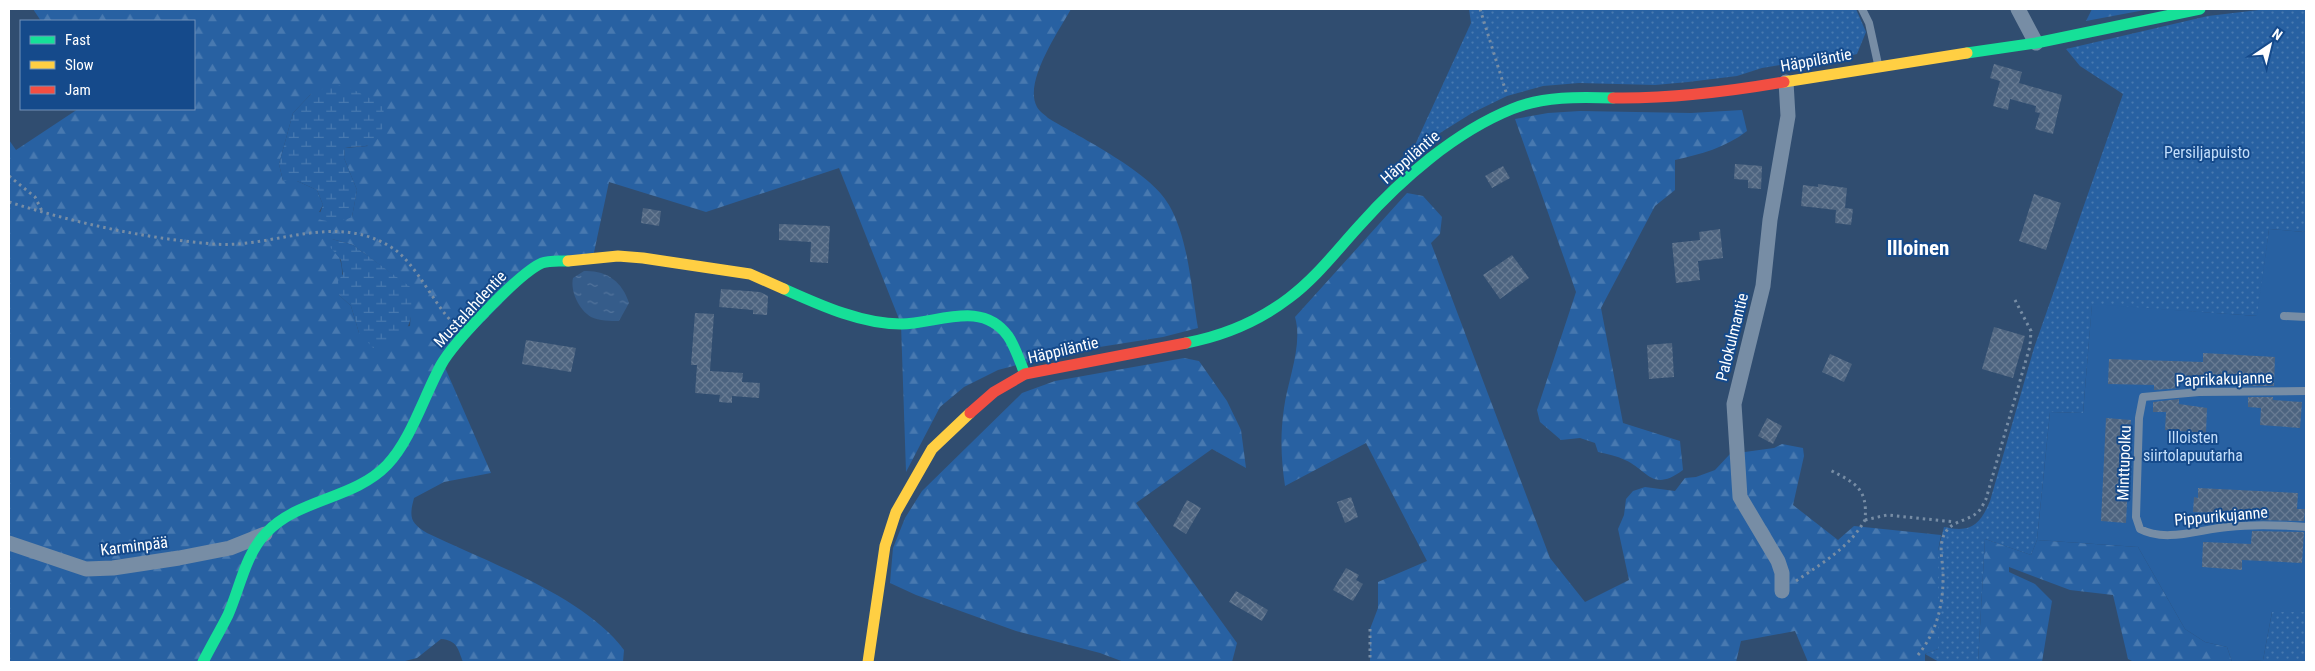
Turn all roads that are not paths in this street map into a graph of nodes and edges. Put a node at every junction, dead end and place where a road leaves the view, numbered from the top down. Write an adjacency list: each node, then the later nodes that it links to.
1 (1862, 9): 5 (lane)
2 (2018, 9): 4 (street)
3 (2200, 9): 4 (street, Häppiläntie)
4 (2036, 43): 5 (street, Häppiläntie)
5 (1878, 65): 6 (street, Häppiläntie)
6 (1786, 82): 9 (street, Häppiläntie); 16 (street, Palokulmantie)
7 (2284, 316): 8 (lane)
8 (2306, 317)
9 (1025, 374): 14 (street, Mustalahdentie); 18 (street, Häppiläntie)
10 (2306, 391): 11 (lane, Paprikakujanne)
11 (2143, 397): 13 (lane, Minttupolku)
12 (2306, 527): 13 (lane, Pippurikujanne)
13 (2140, 529)
14 (265, 534): 15 (street, Karminpää); 17 (street, Mustalahdentie)
15 (9, 544)
16 (1782, 591)
17 (203, 662)
18 (868, 662)

